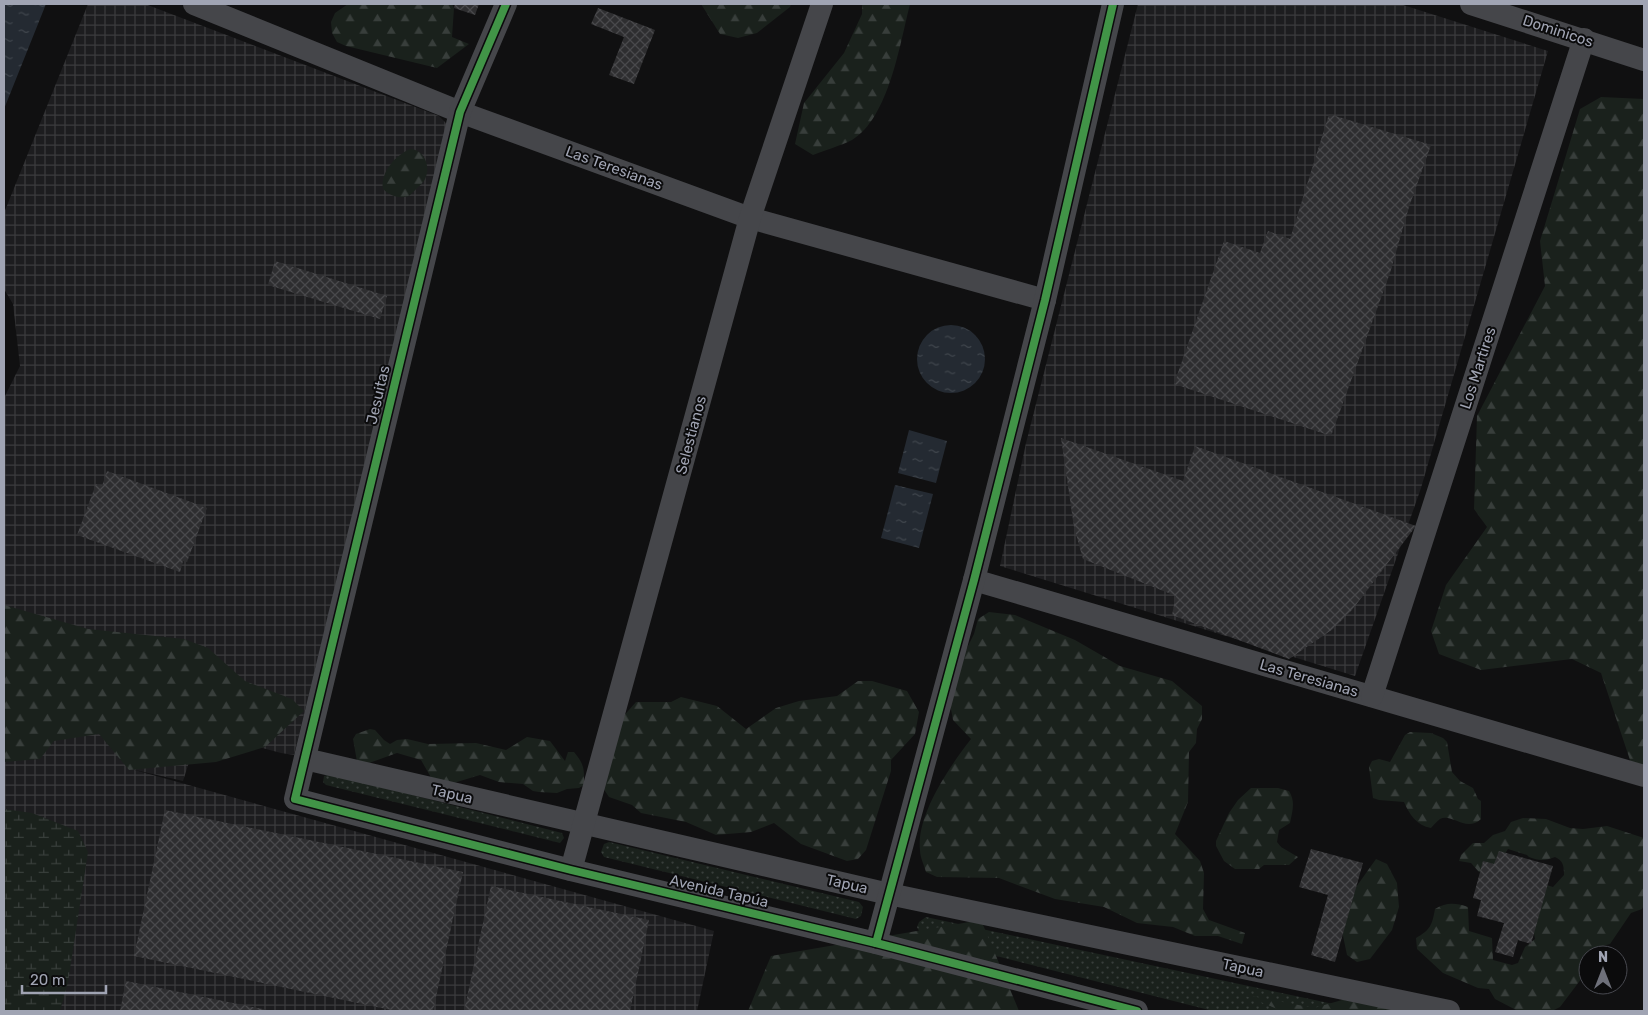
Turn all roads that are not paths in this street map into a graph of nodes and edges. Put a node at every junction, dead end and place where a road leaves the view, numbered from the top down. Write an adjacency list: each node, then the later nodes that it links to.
1 (194, 4): 8 (street, Las Teresianas)
2 (506, 4): 8 (street, Jesuitas)
3 (822, 4): 9 (street, Selestianos)
4 (1112, 4): 10 (street)
5 (1471, 4): 6 (street, Dominicos)
6 (1584, 39): 7 (street, Dominicos); 12 (street, Los Martires)
7 (1644, 60)
8 (460, 112): 9 (street, Las Teresianas); 13 (street, Jesuitas)
9 (750, 218): 10 (street, Las Teresianas); 16 (street, Selestianos)
10 (1045, 300): 11 (street)
11 (974, 580): 12 (street, Las Teresianas); 18 (street)
12 (1372, 696): 14 (street, Las Teresianas)
13 (305, 759): 15 (street, Jesuitas); 16 (street, Tapua)
14 (1644, 776)
15 (295, 799): 17 (street, Avenida Tapúa)
16 (584, 825): 17 (street, Selestianos); 18 (street, Tapua)
17 (572, 870): 19 (street, Avenida Tapúa)
18 (889, 894): 19 (street); 21 (street, Tapua)
19 (876, 943): 20 (street, Avenida Tapúa)
20 (1137, 1011)
21 (1449, 1011)

